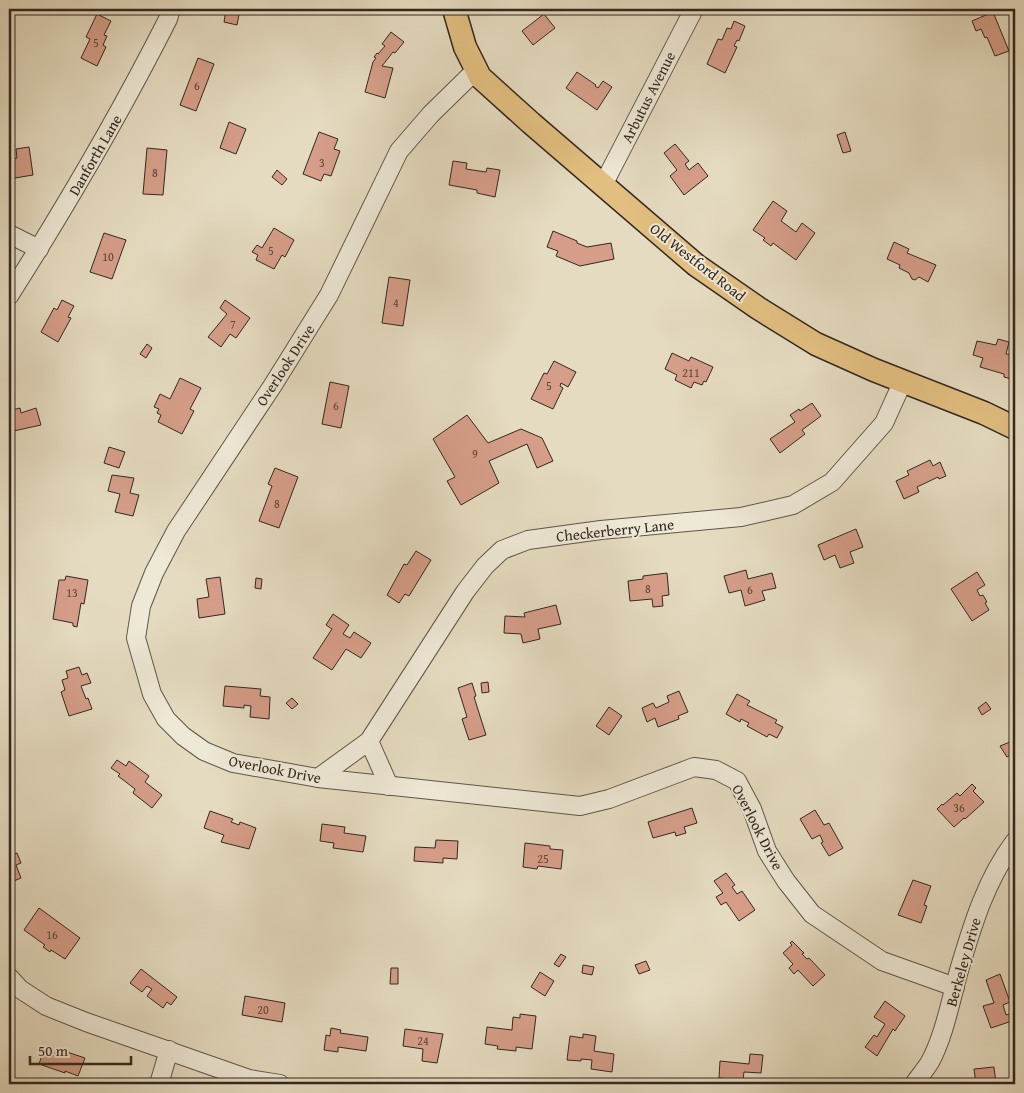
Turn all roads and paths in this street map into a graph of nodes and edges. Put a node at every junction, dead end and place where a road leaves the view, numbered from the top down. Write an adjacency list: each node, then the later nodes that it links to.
1 (171, 9): 7 (street, Danforth Lane)
2 (454, 9): 4 (main road, Old Westford Road)
3 (694, 9): 5 (street, Arbutus Avenue)
4 (476, 70): 5 (main road, Old Westford Road); 12 (street, Overlook Drive)
5 (603, 185): 9 (main road, Old Westford Road)
6 (9, 234): 7 (street)
7 (39, 249): 8 (street, Danforth Lane)
8 (9, 296)
9 (903, 381): 10 (main road, Old Westford Road); 11 (street, Checkerberry Lane)
10 (1015, 428)
11 (369, 741): 12 (street, Checkerberry Lane); 13 (street)
12 (318, 778): 13 (street, Overlook Drive)
13 (389, 786): 16 (street, Overlook Drive)
14 (1015, 841): 16 (street, Berkeley Drive)
15 (9, 977): 17 (street)
16 (955, 987): 20 (street, Berkeley Drive)
17 (169, 1050): 18 (street); 19 (street)
18 (159, 1084)
19 (280, 1084)
20 (914, 1084)

